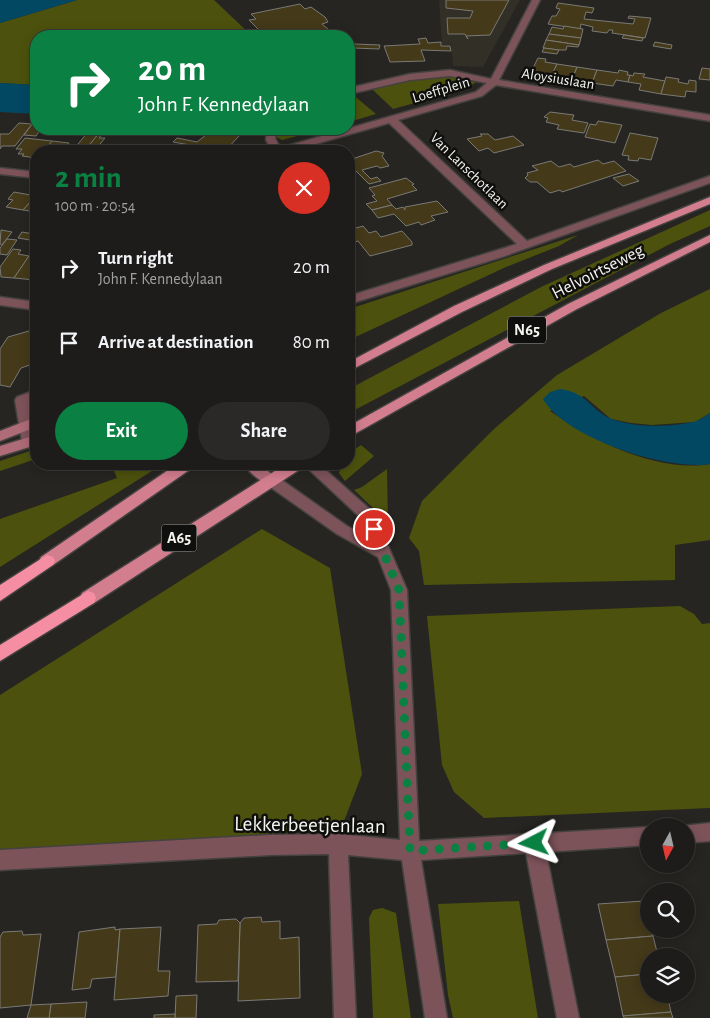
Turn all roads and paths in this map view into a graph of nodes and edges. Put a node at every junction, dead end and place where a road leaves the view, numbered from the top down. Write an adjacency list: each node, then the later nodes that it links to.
1 (536, 0): 2 (street, Aloysiuslaan)
2 (493, 83): 3 (street, Loeffplein); 4 (street, Aloysiuslaan); 5 (street, Loeffplein)
3 (355, 90)
4 (710, 118)
5 (392, 120): 6 (street, Loeffplein); 14 (street, Van Lanschotlaan)
6 (355, 130)
7 (338, 135): 8 (street, Loeffplein)
8 (302, 145)
9 (0, 171): 10 (street)
10 (30, 174)
11 (710, 179): 14 (street)
12 (710, 200): 18 (main road, Helvoirtseweg)
13 (710, 238): 22 (main road, Helvoirtseweg / N65)
14 (525, 245): 15 (street)
15 (355, 298)
16 (0, 302): 17 (street)
17 (30, 305)
18 (355, 365)
19 (30, 397): 20 (street)
20 (30, 422)
21 (30, 425): 23 (main road)
22 (355, 429)
23 (0, 436)
24 (30, 442): 25 (main road)
25 (0, 451)
26 (178, 470): 32 (main road)
27 (258, 470): 30 (main road)
28 (287, 470): 30 (main road)
29 (317, 470): 31 (street)
30 (271, 480): 31 (street); 34 (main road, A65)
31 (385, 554): 41 (street)
32 (47, 561): 33 (highway)
33 (0, 594)
34 (88, 598): 35 (highway, A65)
35 (0, 654)
36 (710, 832): 37 (street)
37 (695, 833)
38 (640, 837): 39 (street, Lekkerbeetjenlaan)
39 (534, 843): 41 (street, Lekkerbeetjenlaan); 45 (street)
40 (338, 844): 41 (street, Lekkerbeetjenlaan); 42 (street, Lekkerbeetjenlaan); 43 (street)
41 (410, 851): 44 (street)
42 (0, 860)
43 (345, 1018)
44 (436, 1018)
45 (568, 1018)

